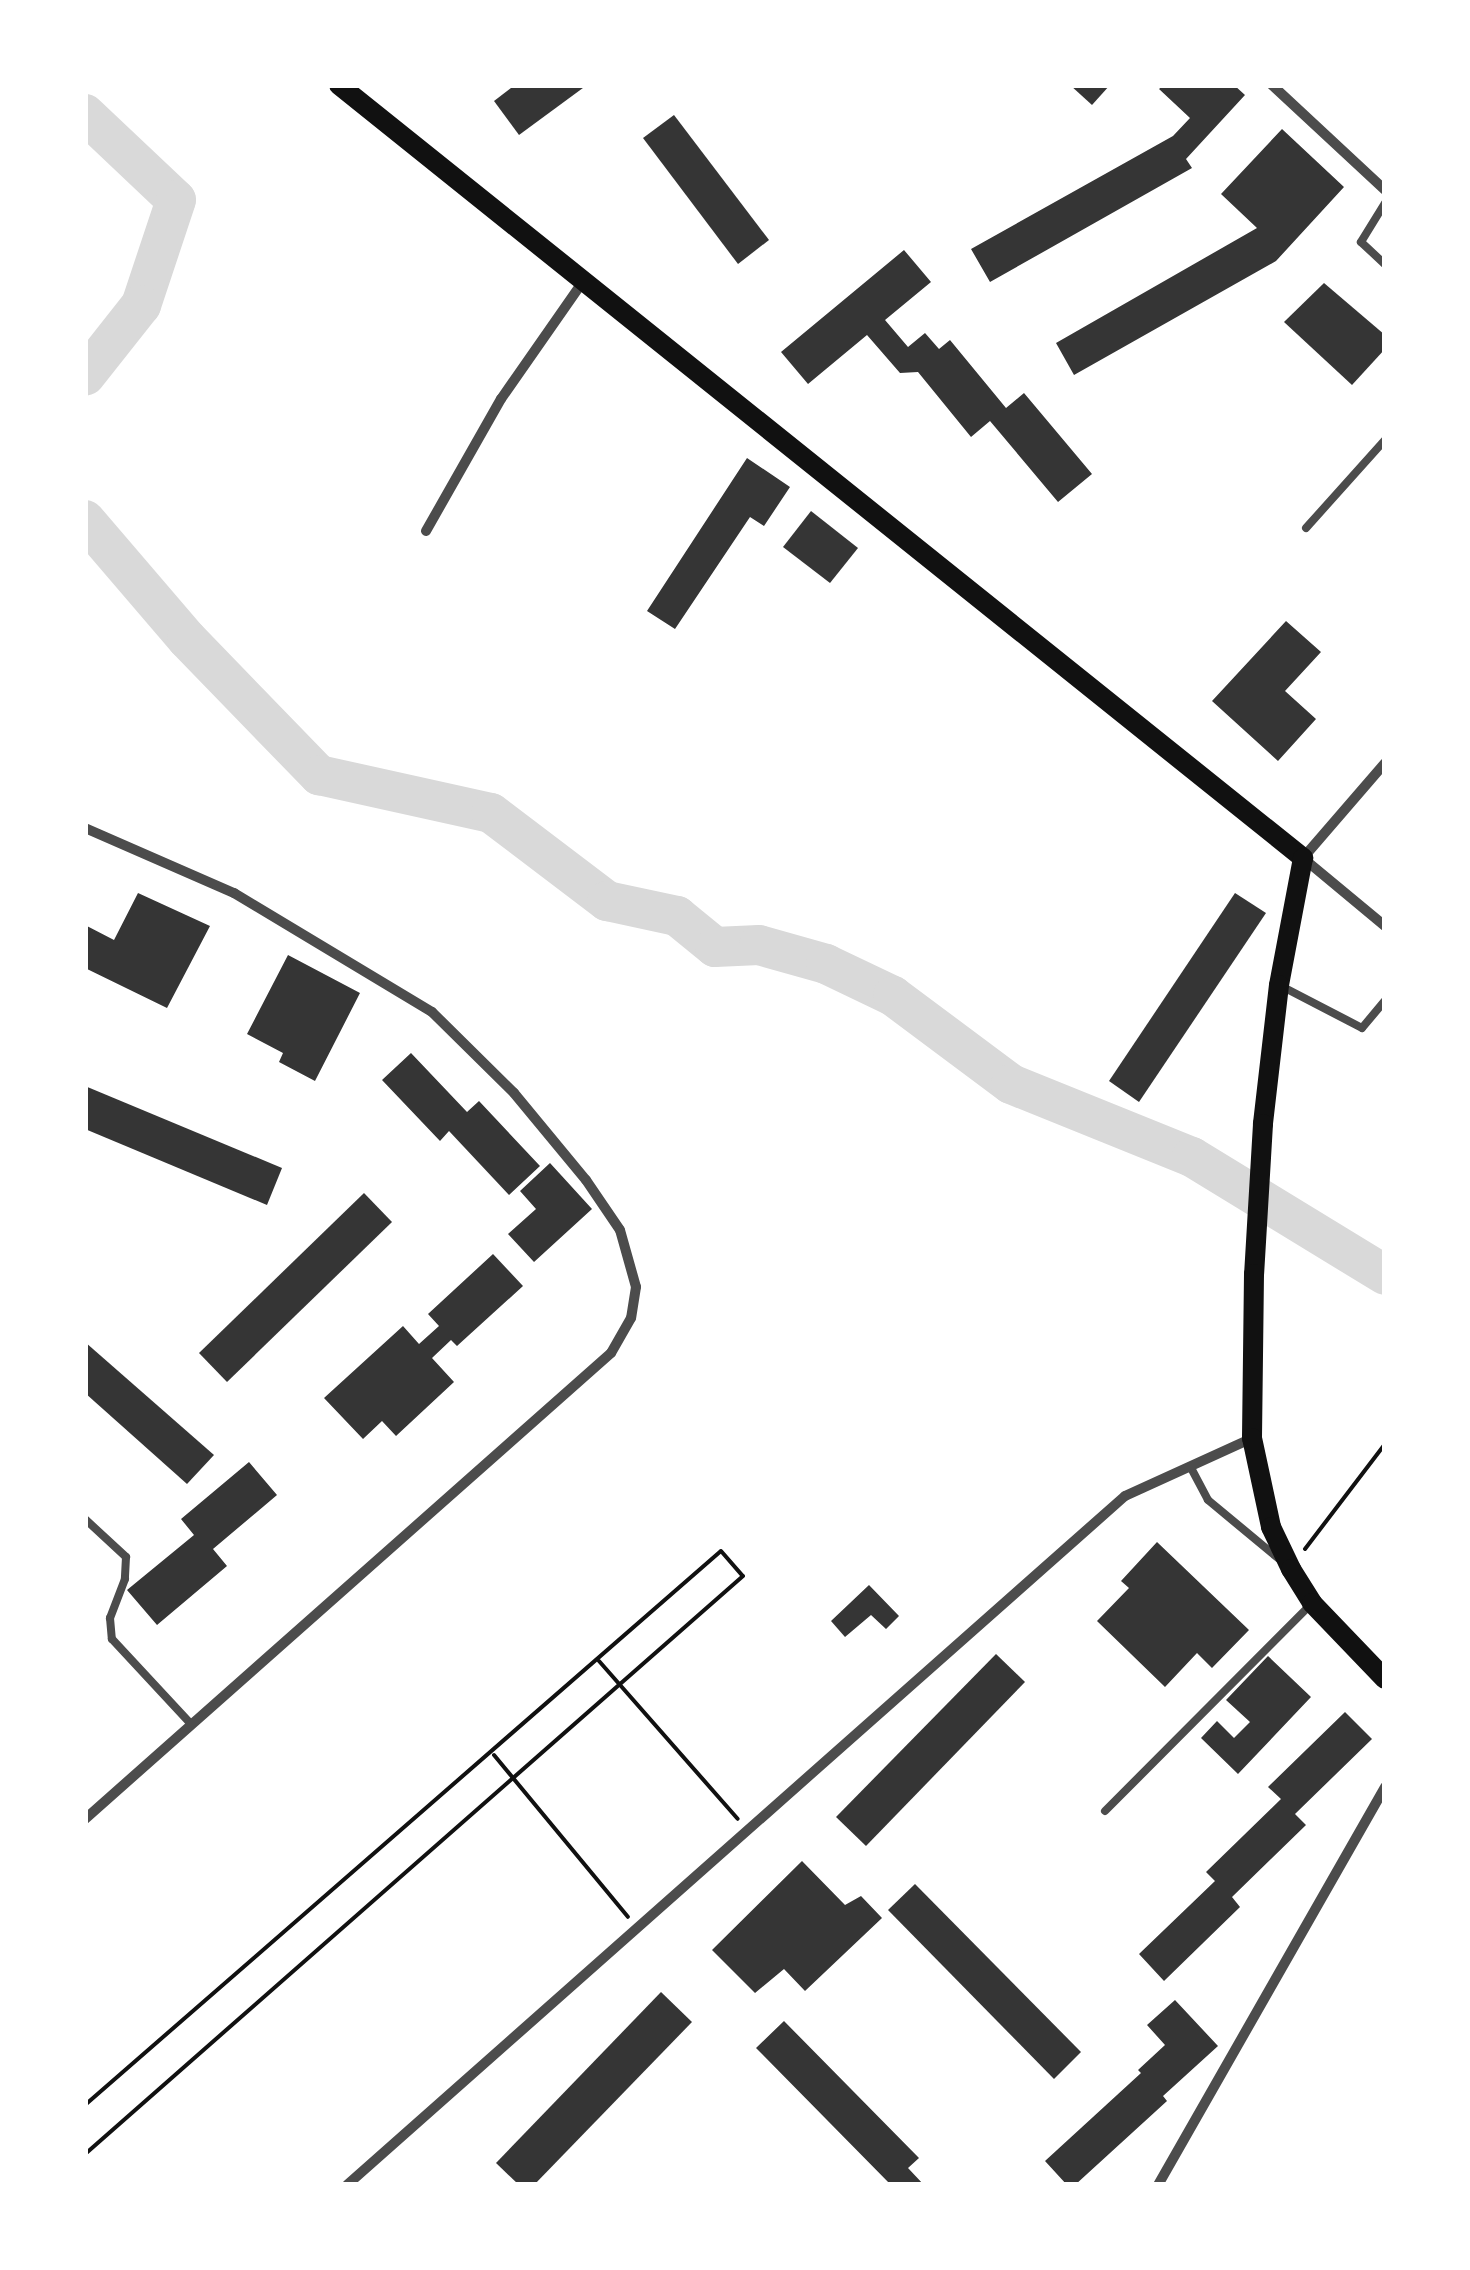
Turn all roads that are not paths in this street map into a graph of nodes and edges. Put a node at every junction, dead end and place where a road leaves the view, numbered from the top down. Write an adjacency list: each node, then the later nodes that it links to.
1 (339, 85): 6 (main road)
2 (1272, 85): 3 (street)
3 (1385, 190)
4 (1385, 203): 5 (lane)
5 (1385, 264)
6 (582, 283): 9 (street); 12 (main road)
7 (1385, 440): 8 (lane)
8 (1306, 528)
9 (426, 531)
10 (1385, 763): 12 (street)
11 (85, 828): 22 (street)
12 (1303, 858): 13 (street); 14 (main road)
13 (1385, 926)
14 (1279, 985): 15 (lane); 16 (main road)
15 (1385, 1001)
16 (1252, 1438): 17 (street); 19 (main road)
17 (1190, 1466): 19 (lane); 26 (street)
18 (85, 1519): 22 (lane)
19 (1290, 1569): 20 (main road)
20 (1312, 1602): 21 (main road); 24 (lane)
21 (1385, 1679)
22 (192, 1725): 25 (street)
23 (1385, 1787): 27 (street)
24 (1105, 1811)
25 (85, 1820)
26 (347, 2185)
27 (1158, 2185)

